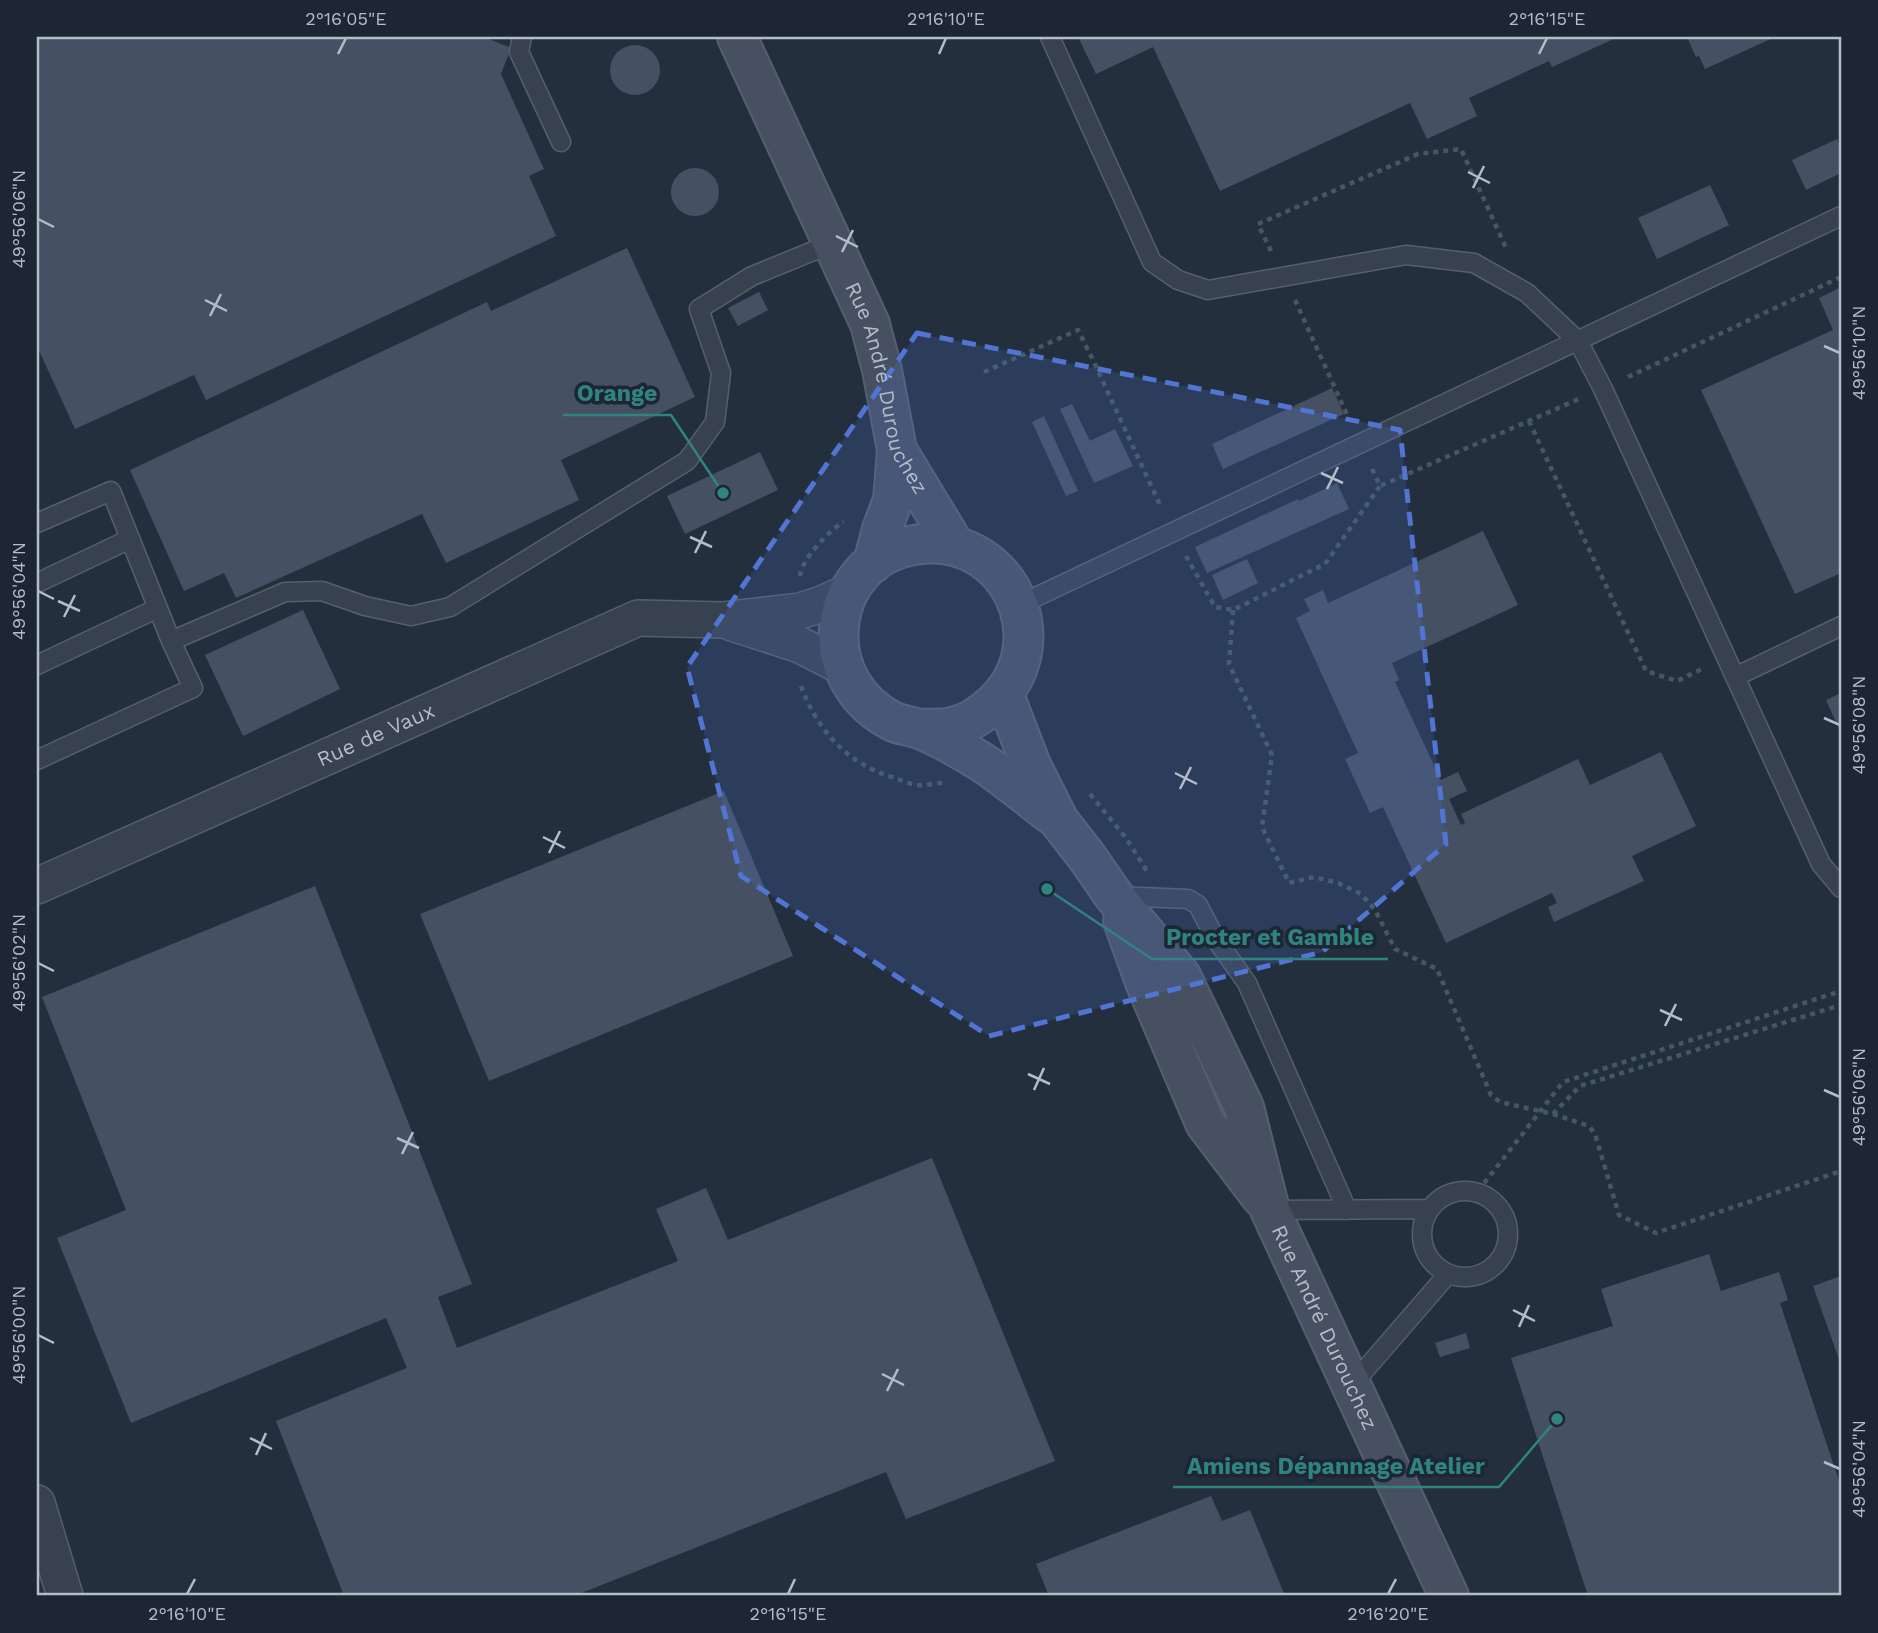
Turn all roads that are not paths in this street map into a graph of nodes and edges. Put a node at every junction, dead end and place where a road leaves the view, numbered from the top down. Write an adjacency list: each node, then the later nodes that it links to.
1 (522, 37): 4 (lane)
2 (737, 37): 6 (main road, Rue André Durouchez)
3 (1050, 37): 7 (lane)
4 (561, 142)
5 (1841, 216): 7 (lane)
6 (833, 243): 8 (main road, Rue André Durouchez); 19 (lane)
7 (1578, 341): 15 (lane); 22 (lane)
8 (897, 450): 11 (main road, Rue André Durouchez); 12 (main road)
9 (37, 523): 10 (lane)
10 (130, 539): 13 (lane); 16 (lane)
11 (954, 546): 12 (main road); 15 (main road)
12 (873, 562): 14 (main road)
13 (37, 583)
14 (848, 592): 17 (street, Rue de Vaux); 21 (main road)
15 (1019, 605): 23 (main road)
16 (158, 608): 19 (lane); 20 (lane)
17 (722, 620): 21 (street, Rue de Vaux); 27 (street, Rue de Vaux)
18 (1841, 626): 22 (lane)
19 (171, 641): 25 (lane)
20 (37, 666)
21 (843, 667): 24 (main road)
22 (1734, 677): 28 (lane)
23 (1004, 695): 24 (main road); 26 (main road, Rue André Durouchez)
24 (921, 729): 26 (main road)
25 (37, 760)
26 (1059, 821): 29 (main road, Rue André Durouchez)
27 (37, 886)
28 (1841, 888)
29 (1114, 896): 31 (main road, Rue André Durouchez); 32 (lane)
30 (1428, 1209): 32 (lane); 33 (lane); 33 (lane)
31 (1270, 1210): 32 (lane); 34 (main road, Rue André Durouchez)
32 (1348, 1210)
33 (1447, 1274): 34 (lane)
34 (1352, 1386): 37 (main road, Rue André Durouchez)
35 (37, 1503): 36 (street)
36 (65, 1596)
37 (1449, 1596)

